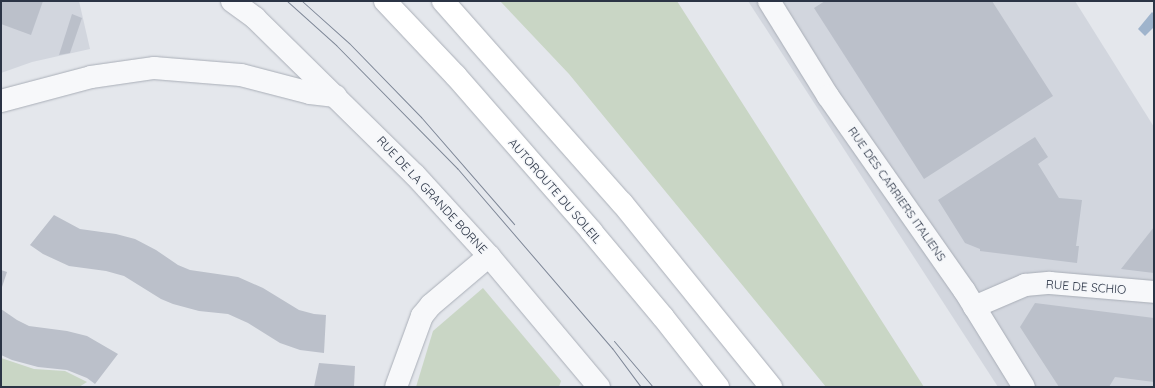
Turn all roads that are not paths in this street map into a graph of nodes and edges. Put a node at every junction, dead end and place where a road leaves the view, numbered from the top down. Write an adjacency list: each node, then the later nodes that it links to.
1 (232, 1): 5 (street, RUE DE LA GRANDE BORNE)
2 (385, 1): 12 (highway, AUTOROUTE DU SOLEIL)
3 (443, 1): 13 (highway)
4 (769, 1): 9 (street, RUE DES CARRIERS ITALIENS)
5 (336, 96): 6 (street); 7 (street, RUE DE LA GRANDE BORNE)
6 (1, 101)
7 (489, 256): 10 (street, RUE DE LA GRANDE BORNE); 11 (street)
8 (1154, 292): 9 (street, RUE DE SCHIO)
9 (974, 307): 14 (street, RUE DES CARRIERS ITALIENS)
10 (591, 383)
11 (396, 387)
12 (718, 387)
13 (771, 387)
14 (1024, 387)

